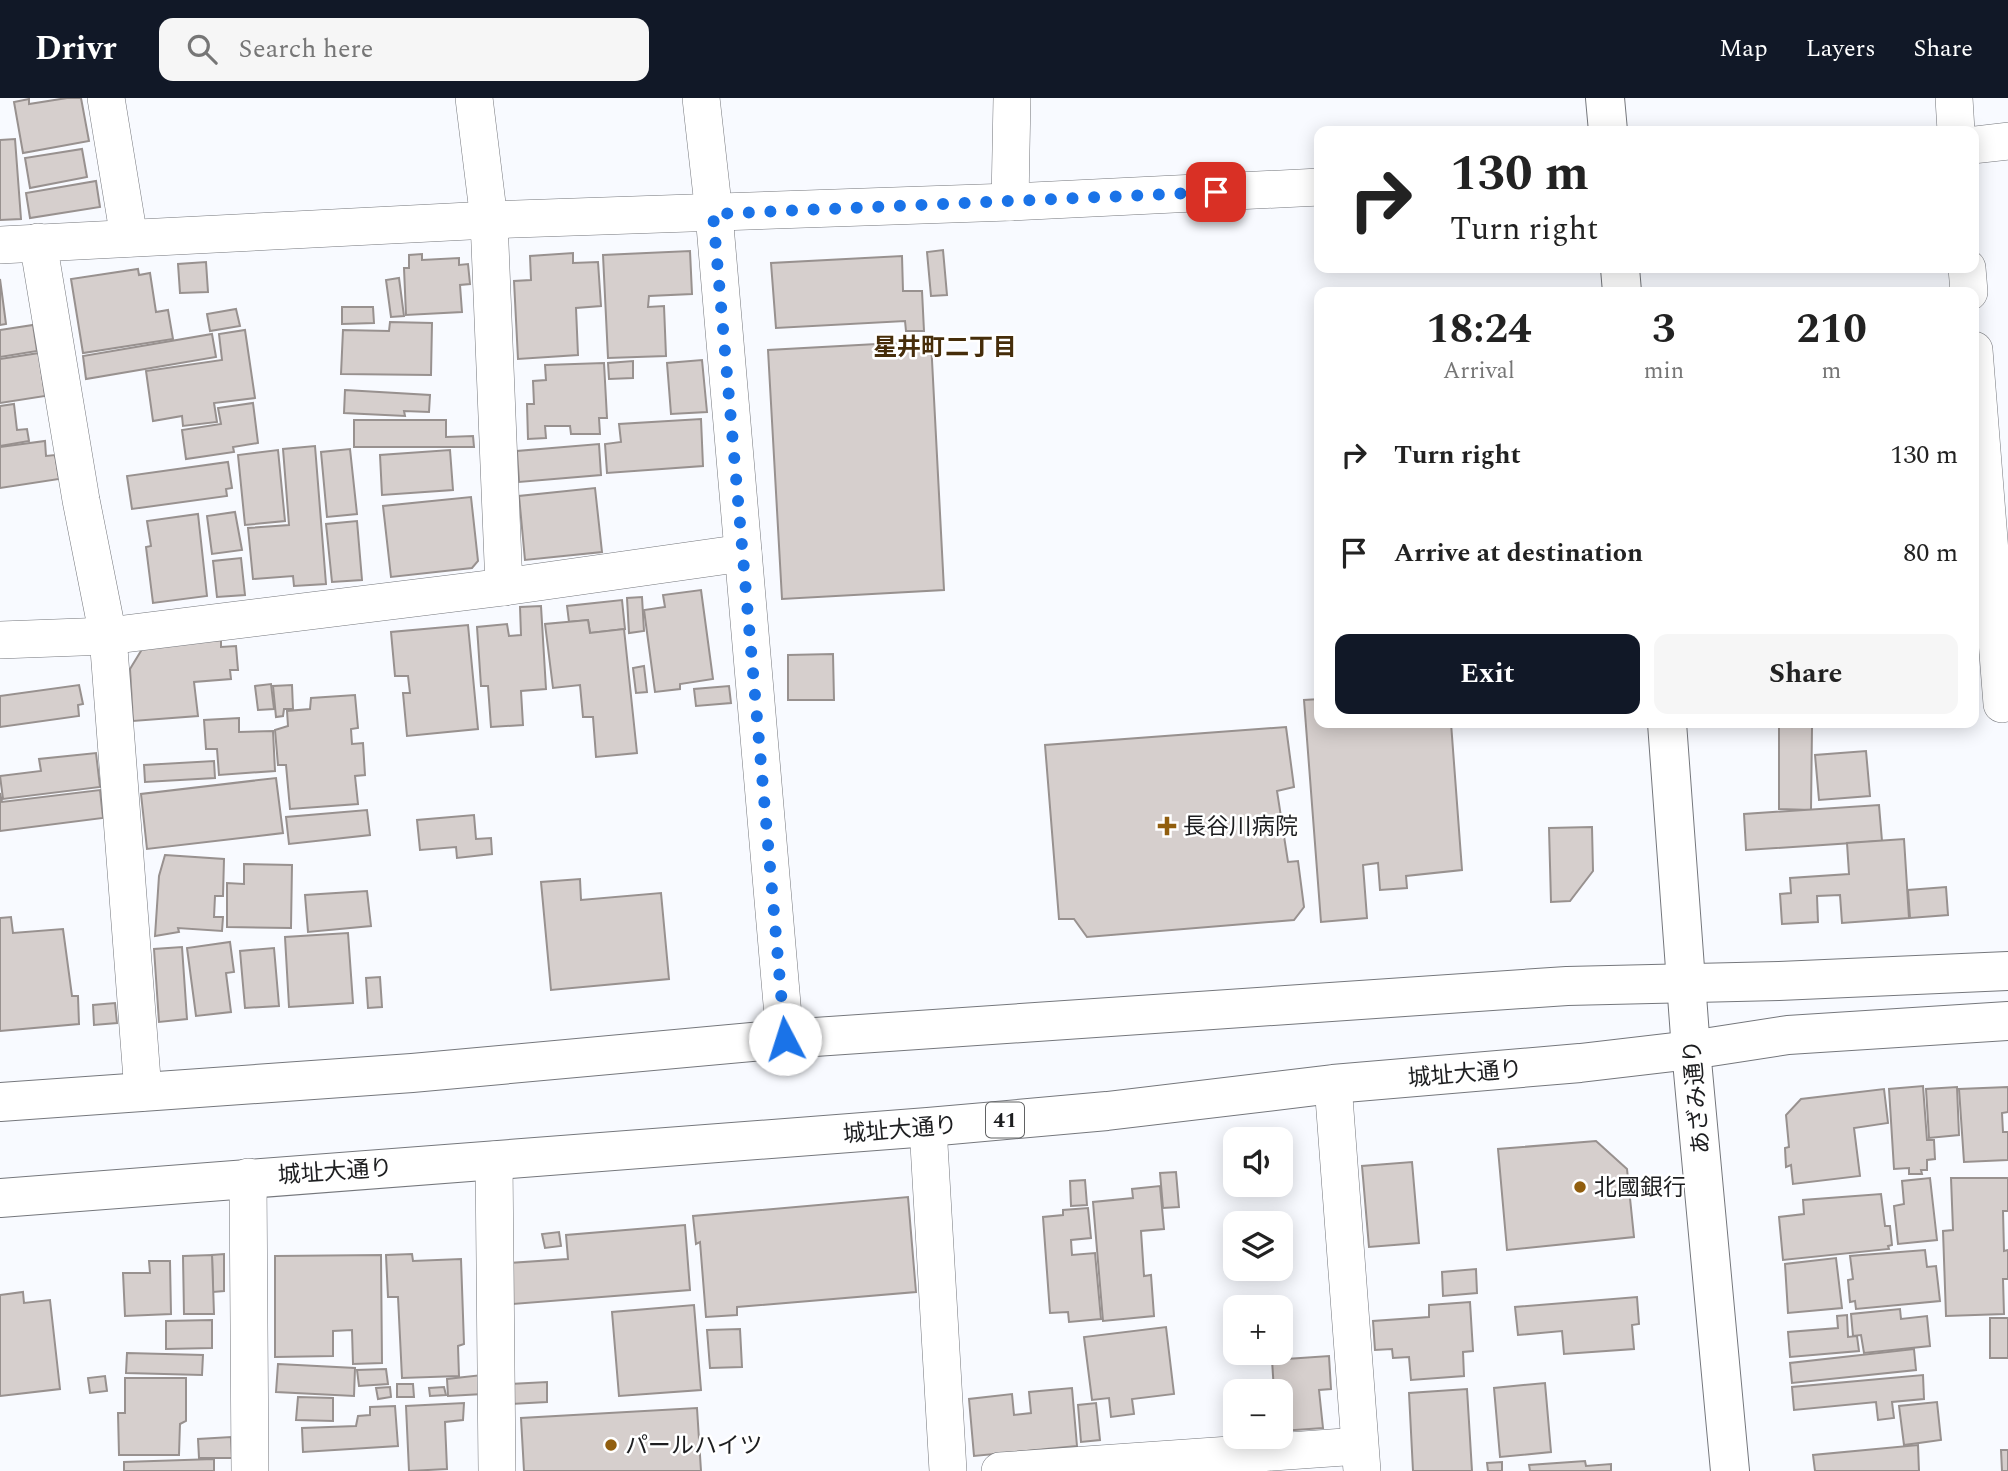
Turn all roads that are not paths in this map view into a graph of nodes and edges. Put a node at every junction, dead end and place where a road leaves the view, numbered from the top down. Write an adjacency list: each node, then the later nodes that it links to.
1 (106, 98): 15 (street)
2 (474, 98): 14 (street)
3 (701, 98): 13 (street)
4 (1012, 98): 12 (street)
5 (1605, 98): 7 (main road)
6 (1954, 98): 8 (street)
7 (1608, 126)
8 (1956, 126)
9 (2008, 141): 10 (street)
10 (1979, 144)
11 (1314, 187): 12 (street)
12 (1010, 202): 13 (street)
13 (713, 214): 14 (street); 19 (street)
14 (489, 220): 15 (street); 20 (street)
15 (129, 238): 16 (street)
16 (38, 242): 17 (street); 21 (street)
17 (0, 245)
18 (1979, 435): 23 (street)
19 (743, 553): 20 (street); 28 (street)
20 (504, 587): 21 (street)
21 (108, 636): 22 (street); 31 (street)
22 (0, 640)
23 (1995, 704)
24 (1667, 728): 26 (main road, あざみ通り)
25 (2008, 971): 26 (main road)
26 (1687, 983): 28 (main road); 29 (main road, あざみ通り)
27 (2008, 1021): 29 (main road, 城址大通り / 41)
28 (785, 1039): 31 (main road)
29 (1691, 1050): 30 (main road, 城址大通り / 41); 42 (main road, あざみ通り)
30 (1333, 1084): 33 (main road, 城址大通り / 41); 37 (street)
31 (143, 1092): 32 (main road)
32 (0, 1102)
33 (928, 1127): 34 (main road, 城址大通り / 41); 40 (street)
34 (494, 1160): 35 (main road, 城址大通り / 41); 39 (street)
35 (248, 1177): 36 (main road, 城址大通り / 41); 38 (street)
36 (0, 1198)
37 (1360, 1458): 41 (street)
38 (250, 1471)
39 (497, 1471)
40 (948, 1471)
41 (1000, 1471)
42 (1730, 1471)

